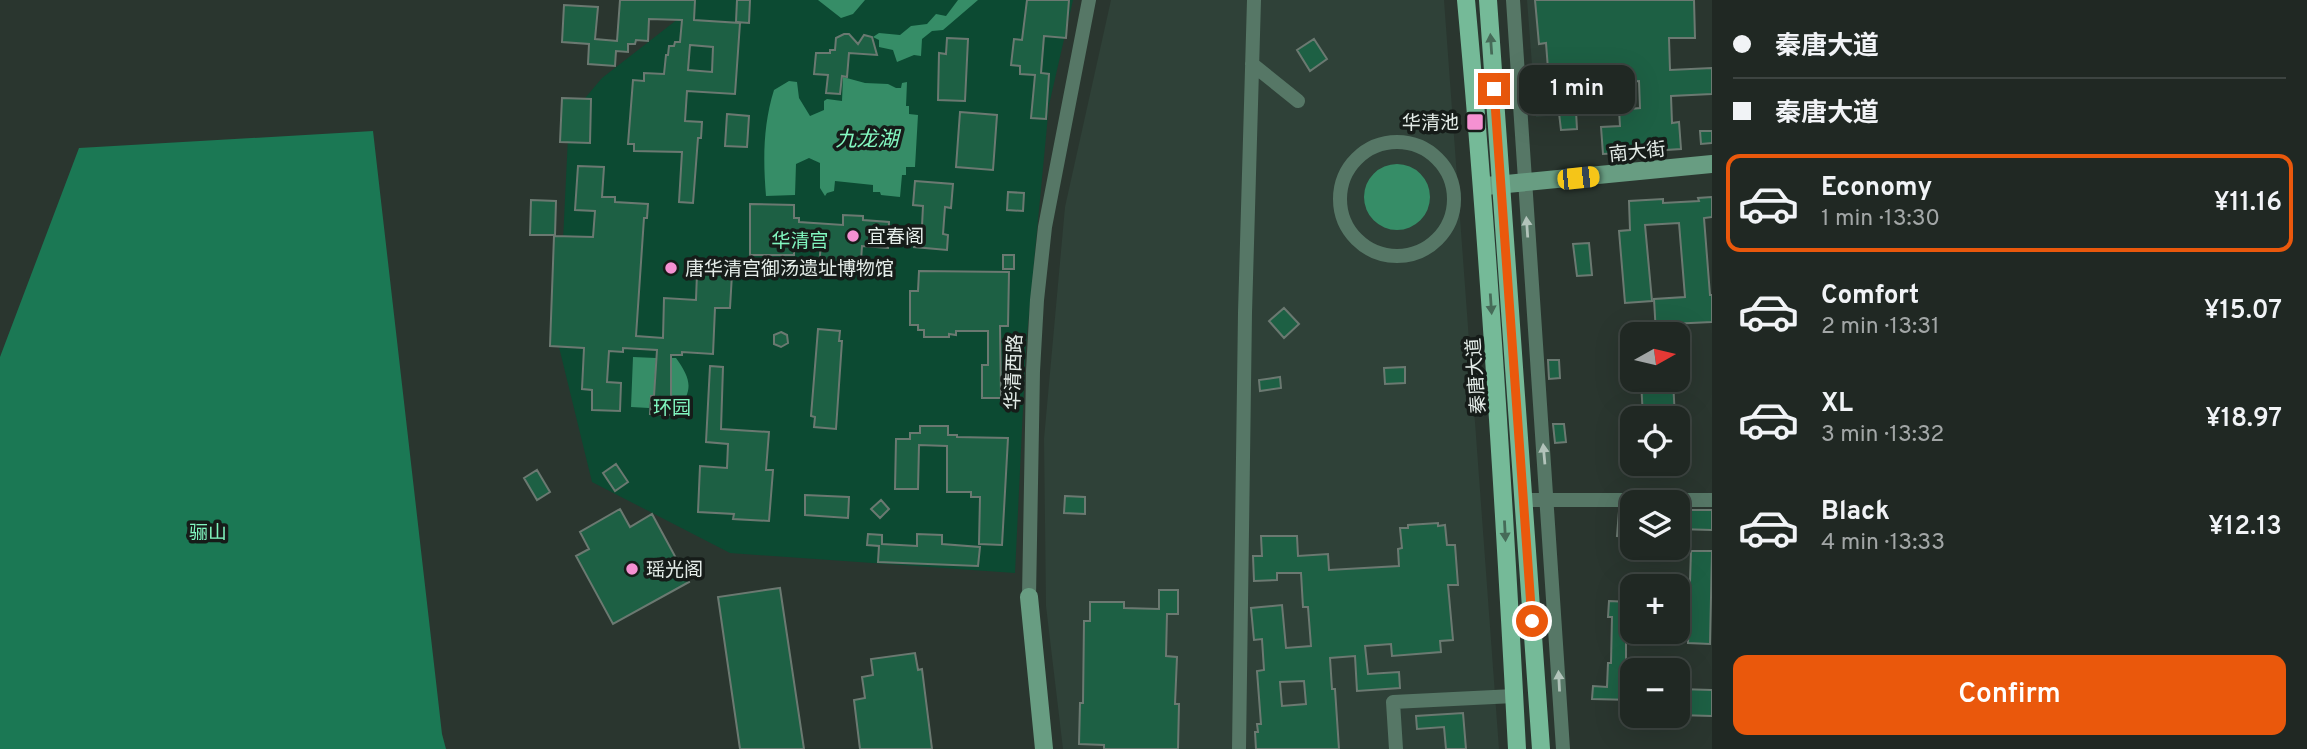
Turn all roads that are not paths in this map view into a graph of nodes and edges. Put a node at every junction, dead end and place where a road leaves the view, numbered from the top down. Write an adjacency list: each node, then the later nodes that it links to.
1 (1089, 0): 15 (street, 华清西路)
2 (1254, 0): 6 (street)
3 (1466, 0): 10 (main road, 秦唐大道)
4 (1488, 0): 10 (main road, 秦唐大道, one-way to 4)
5 (1513, 0): 9 (street)
6 (1252, 64): 7 (street); 18 (street)
7 (1298, 100)
8 (1712, 164): 9 (main road, 南大街)
9 (1524, 183): 10 (main road, 南大街); 13 (street, one-way to 9)
10 (1492, 186): 12 (main road, 秦唐大道); 16 (main road, 秦唐大道, one-way to 16)
11 (1408, 256): 11 (street)
12 (1524, 500): 13 (street); 21 (main road, 秦唐大道)
13 (1548, 500): 14 (street); 22 (street, one-way to 13)
14 (1712, 500)
15 (1029, 597): 17 (main road, 华清西路)
16 (1514, 696): 19 (street); 20 (main road, 秦唐大道)
17 (1044, 749)
18 (1239, 749)
19 (1396, 749)
20 (1517, 749)
21 (1541, 749)
22 (1563, 749)

